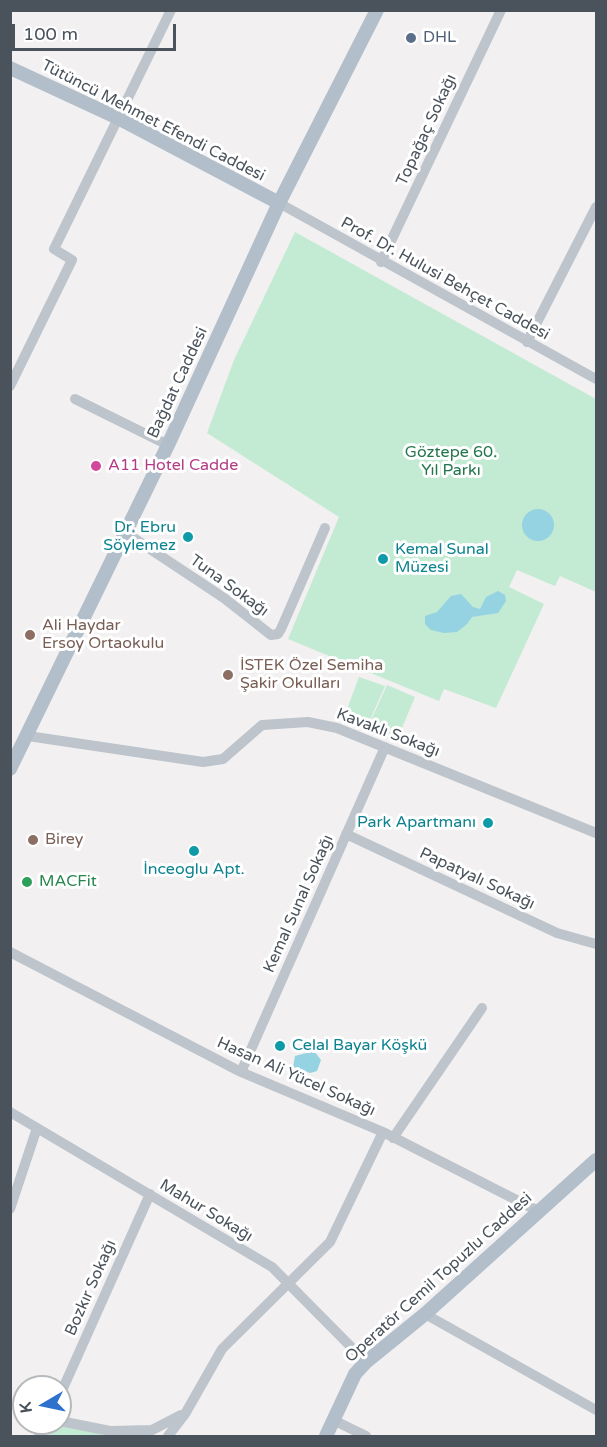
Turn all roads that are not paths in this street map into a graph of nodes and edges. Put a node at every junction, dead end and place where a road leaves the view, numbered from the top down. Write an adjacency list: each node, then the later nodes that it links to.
1 (171, 10): 5 (street)
2 (377, 10): 6 (main road, Bağdat Caddesi)
3 (501, 10): 8 (street, Topağaç Sokağı)
4 (10, 68): 5 (main road, Tütüncü Mehmet Efendi Caddesi)
5 (120, 119): 6 (main road, Tütüncü Mehmet Efendi Caddesi); 11 (street)
6 (279, 204): 8 (street, Prof. Dr. Hulusi Behçet Caddesi); 13 (main road, Bağdat Caddesi)
7 (597, 207): 9 (street)
8 (381, 262): 9 (street, Prof. Dr. Hulusi Behçet Caddesi)
9 (527, 342): 10 (street, Prof. Dr. Hulusi Behçet Caddesi)
10 (597, 379)
11 (10, 386)
12 (75, 399): 13 (street)
13 (168, 445): 15 (main road, Bağdat Caddesi)
14 (325, 528): 15 (street, Tuna Sokağı)
15 (126, 533): 16 (main road, Bağdat Caddesi)
16 (28, 736): 17 (street, Kavaklı Sokağı); 18 (main road, Bağdat Caddesi)
17 (385, 747): 19 (street, Kavaklı Sokağı); 20 (street, Kemal Sunal Sokağı)
18 (10, 769)
19 (597, 832)
20 (346, 834): 21 (street, Papatyalı Sokağı); 24 (street, Kemal Sunal Sokağı)
21 (597, 944)
22 (10, 952): 24 (street, Hasan Ali Yücel Sokağı)
23 (482, 1008): 27 (street)
24 (241, 1072): 27 (street, Hasan Ali Yücel Sokağı)
25 (10, 1112): 26 (street, Mahur Sokağı)
26 (37, 1128): 29 (street, Mahur Sokağı); 30 (street)
27 (388, 1135): 31 (street, Hasan Ali Yücel Sokağı); 32 (street)
28 (597, 1160): 31 (main road, Operatör Cemil Topuzlu Caddesi)
29 (150, 1194): 32 (street, Mahur Sokağı); 35 (street, Bozkır Sokağı)
30 (10, 1209)
31 (538, 1211): 33 (main road, Operatör Cemil Topuzlu Caddesi)
32 (289, 1283): 34 (street, Mahur Sokağı); 37 (street)
33 (425, 1314): 34 (main road, Operatör Cemil Topuzlu Caddesi); 36 (street)
34 (366, 1362): 38 (main road, Operatör Cemil Topuzlu Caddesi)
35 (69, 1375)
36 (597, 1410)
37 (184, 1414): 39 (street); 40 (street)
38 (333, 1420): 41 (main road, Operatör Cemil Topuzlu Caddesi); 42 (street)
39 (72, 1423)
40 (168, 1437)
41 (326, 1437)
42 (366, 1437)

